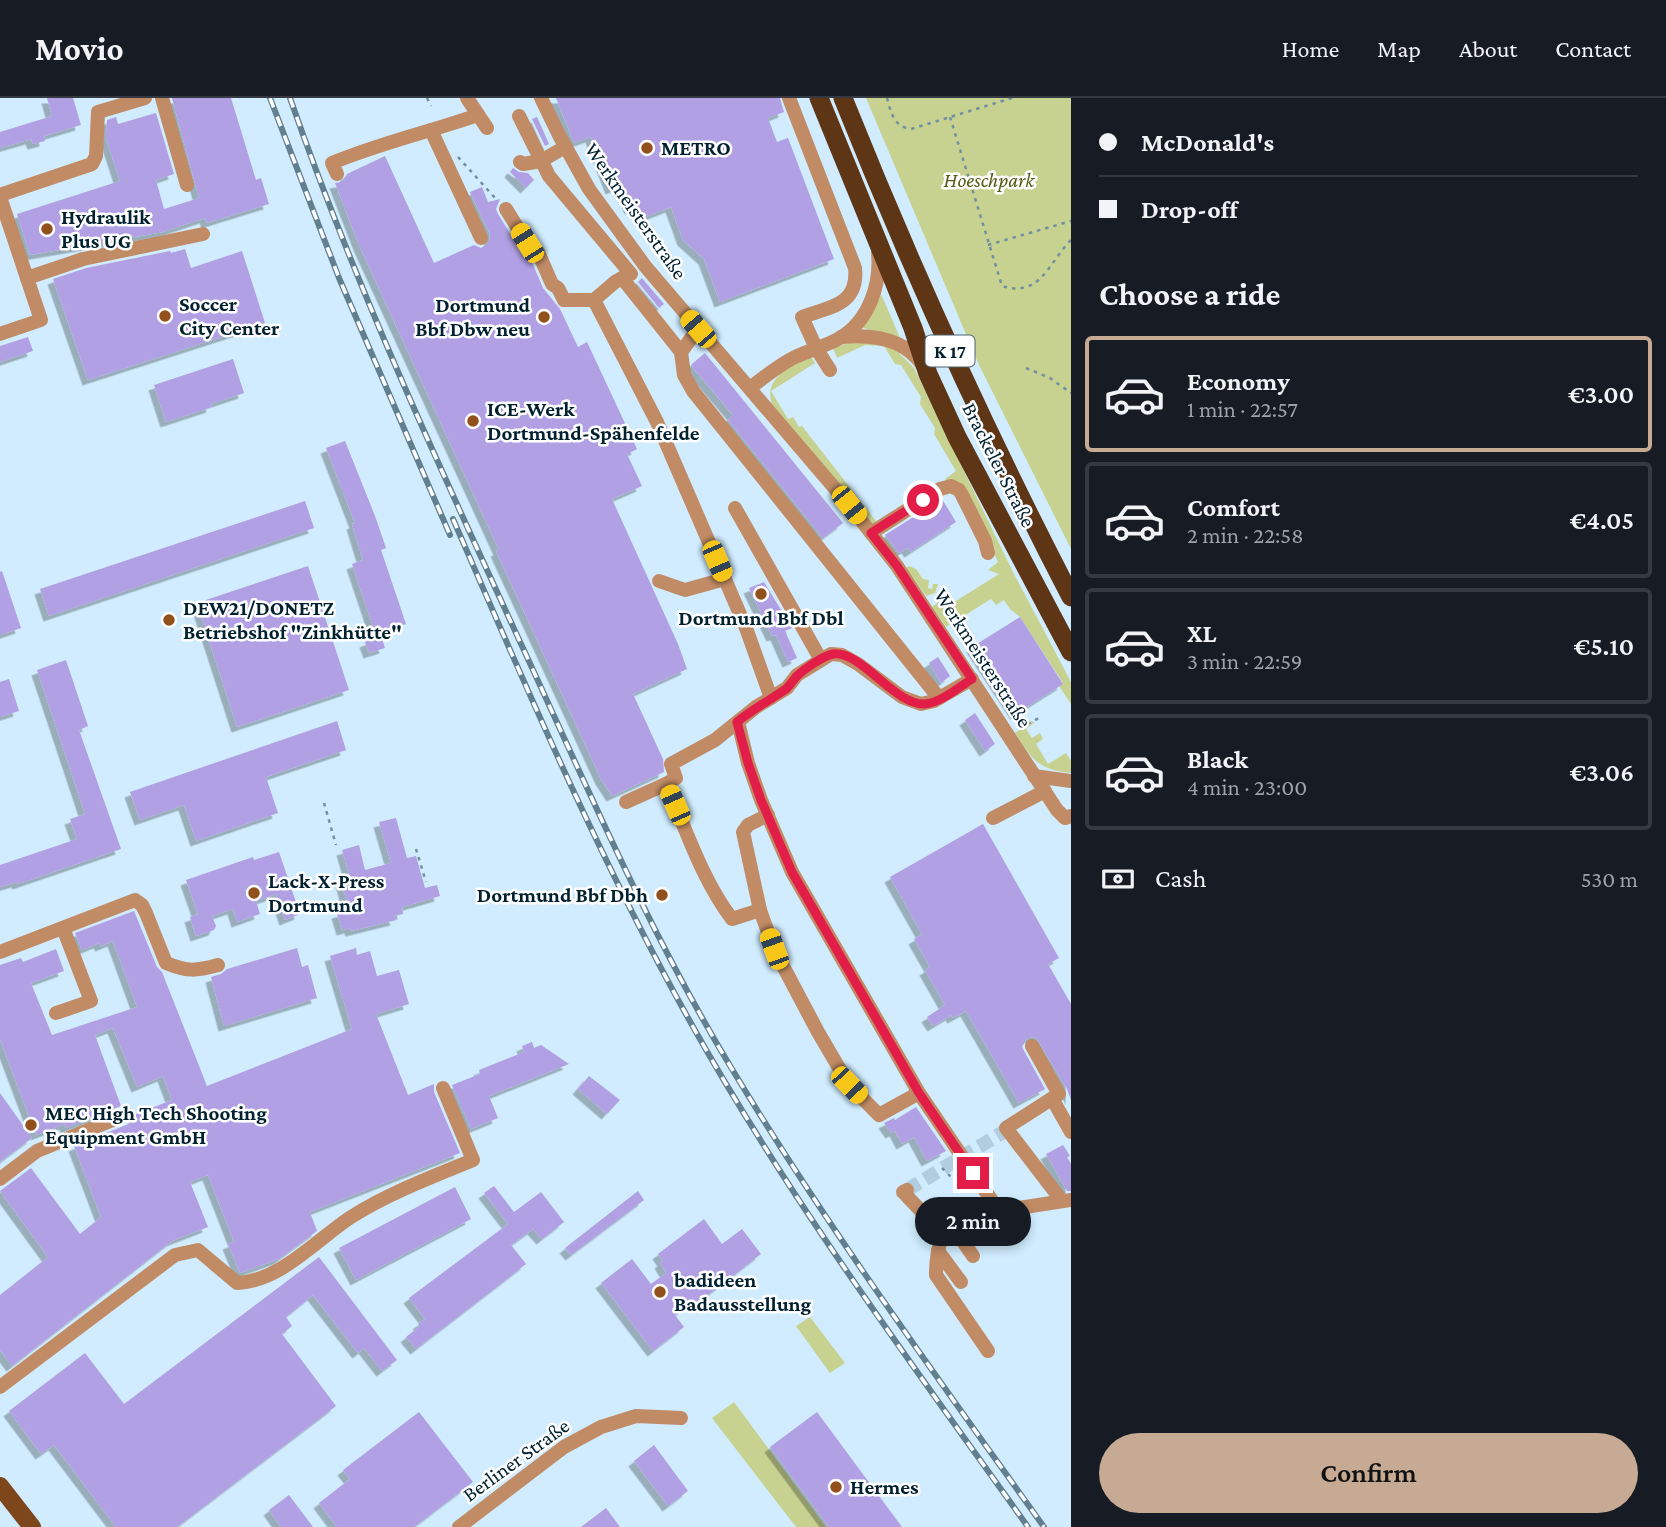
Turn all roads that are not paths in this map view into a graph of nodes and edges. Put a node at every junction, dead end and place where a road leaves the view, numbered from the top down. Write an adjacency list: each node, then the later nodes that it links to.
1 (145, 98): 17 (street)
2 (162, 98): 16 (street)
3 (467, 98): 8 (street)
4 (541, 98): 12 (street, Werkmeisterstraße)
5 (789, 98): 29 (street)
6 (819, 98): 21 (highway, Brackeler Straße / K 17)
7 (843, 98): 34 (highway, Brackeler Straße / K 17)
8 (478, 115): 10 (street); 11 (street)
9 (519, 116): 13 (street)
10 (487, 128)
11 (431, 130): 15 (street); 20 (street)
12 (565, 147): 13 (street); 22 (street, Werkmeisterstraße)
13 (541, 161): 14 (street); 23 (street)
14 (520, 162)
15 (337, 174)
16 (187, 185)
17 (0, 196): 24 (street)
18 (501, 204): 25 (street)
19 (203, 234): 24 (street)
20 (481, 238)
21 (876, 241): 28 (street); 32 (highway, Brackeler Straße / K 17)
22 (645, 266): 23 (street); 26 (street, Werkmeisterstraße)
23 (626, 276): 25 (street); 30 (street)
24 (27, 278): 27 (street)
25 (594, 300): 39 (street)
26 (698, 329): 30 (street); 33 (street, Werkmeisterstraße)
27 (0, 334)
28 (840, 338): 29 (street); 32 (street)
29 (816, 348): 31 (street); 33 (street)
30 (681, 352): 46 (street)
31 (830, 370)
32 (928, 374): 35 (highway, Brackeler Straße / K 17)
33 (750, 388): 37 (street, Werkmeisterstraße)
34 (979, 412): 35 (highway); 41 (highway, Brackeler Straße / K 17)
35 (957, 437): 42 (highway, Brackeler Straße / K 17)
36 (735, 508): 43 (street)
37 (871, 533): 38 (street); 44 (street, Werkmeisterstraße)
38 (988, 553)
39 (725, 579): 40 (street); 45 (street)
40 (659, 581)
41 (1071, 597)
42 (1071, 652)
43 (821, 660): 45 (street); 46 (street)
44 (972, 679): 46 (street); 48 (street, Werkmeisterstraße)
45 (771, 698): 47 (street)
46 (939, 698)
47 (737, 722): 50 (street); 53 (street)
48 (1034, 776): 49 (street); 51 (street, Werkmeisterstraße)
49 (1071, 780)
50 (666, 784): 52 (street); 56 (street)
51 (1045, 791): 54 (street); 55 (street, Werkmeisterstraße)
52 (626, 802)
53 (768, 815): 56 (street); 63 (street)
54 (993, 818)
55 (1069, 821)
56 (760, 910): 63 (street)
57 (64, 928): 58 (street); 59 (street); 60 (street)
58 (0, 952)
59 (218, 965)
60 (56, 1013)
61 (1031, 1046): 69 (street)
62 (443, 1088): 76 (street)
63 (919, 1093): 70 (street)
64 (1054, 1102): 66 (street)
65 (127, 1114): 67 (street)
66 (1071, 1132)
67 (0, 1179)
68 (906, 1189): 71 (street)
69 (1066, 1200): 70 (street)
70 (999, 1211): 71 (street)
71 (946, 1229): 72 (street); 73 (street)
72 (938, 1251): 74 (street); 75 (street)
73 (973, 1256)
74 (961, 1282)
75 (988, 1351)
76 (0, 1387)
77 (681, 1418): 80 (street, Berliner Straße)
78 (0, 1486): 79 (main road)
79 (32, 1527)
80 (459, 1527)

